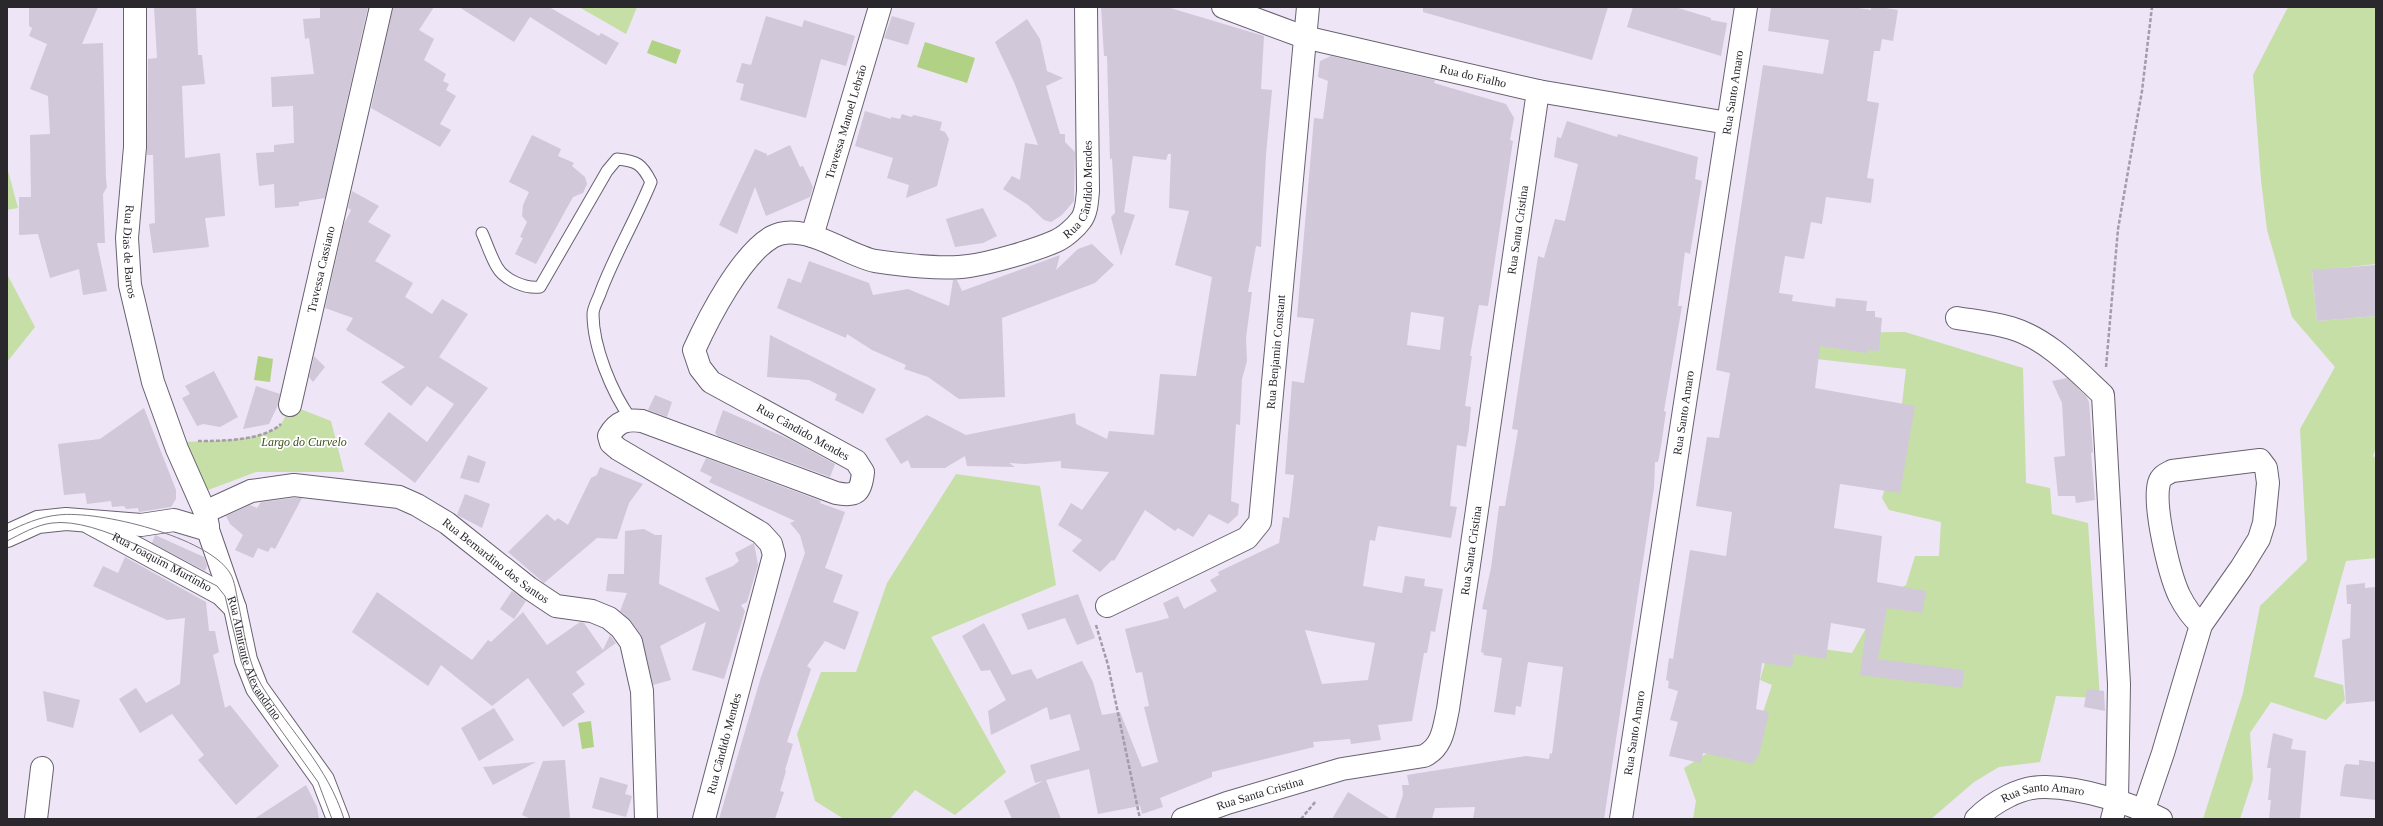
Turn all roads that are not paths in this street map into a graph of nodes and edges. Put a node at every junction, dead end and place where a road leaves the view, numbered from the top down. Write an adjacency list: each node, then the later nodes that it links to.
1 (135, 7): 16 (street, Rua Dias de Barros)
2 (381, 7): 14 (street, Travessa Cassiano)
3 (880, 7): 12 (street, Travessa Manoel Lebrão)
4 (1086, 7): 12 (street, Rua Cândido Mendes)
5 (1223, 7): 8 (street, Rua do Fialho)
6 (1308, 7): 8 (street, Rua Benjamin Constant)
7 (1746, 7): 10 (street, Rua Santo Amaro)
8 (1304, 38): 9 (street, Rua do Fialho); 20 (street, Rua Benjamin Constant)
9 (1538, 91): 10 (street, Rua do Fialho); 30 (street, Rua Santa Cristina)
10 (1728, 123): 31 (street, Rua Santo Amaro)
11 (482, 233): 15 (lane)
12 (812, 236): 15 (street, Rua Cândido Mendes)
13 (1957, 318): 24 (street)
14 (290, 405)
15 (631, 419): 29 (street, Rua Cândido Mendes)
16 (194, 485): 18 (street, Rua Almirante Alexandrino)
17 (87, 521): 18 (street, Rua Joaquim Murtinho); 19 (street, Rua Joaquim Murtinho); 21 (street, Rua Joaquim Murtinho)
18 (207, 521): 21 (street, Rua Almirante Alexandrino); 28 (street, Rua Bernardino dos Santos)
19 (7, 536)
20 (1107, 606)
21 (235, 608): 27 (street, Rua Almirante Alexandrino)
22 (2201, 625): 22 (street); 25 (street)
23 (42, 768): 26 (street)
24 (2114, 810): 25 (street, Rua Santo Amaro); 32 (street, Rua Santo Amaro)
25 (2152, 815)
26 (36, 819)
27 (338, 819)
28 (646, 819)
29 (704, 819)
30 (1183, 819)
31 (1621, 819)
32 (1976, 819)

